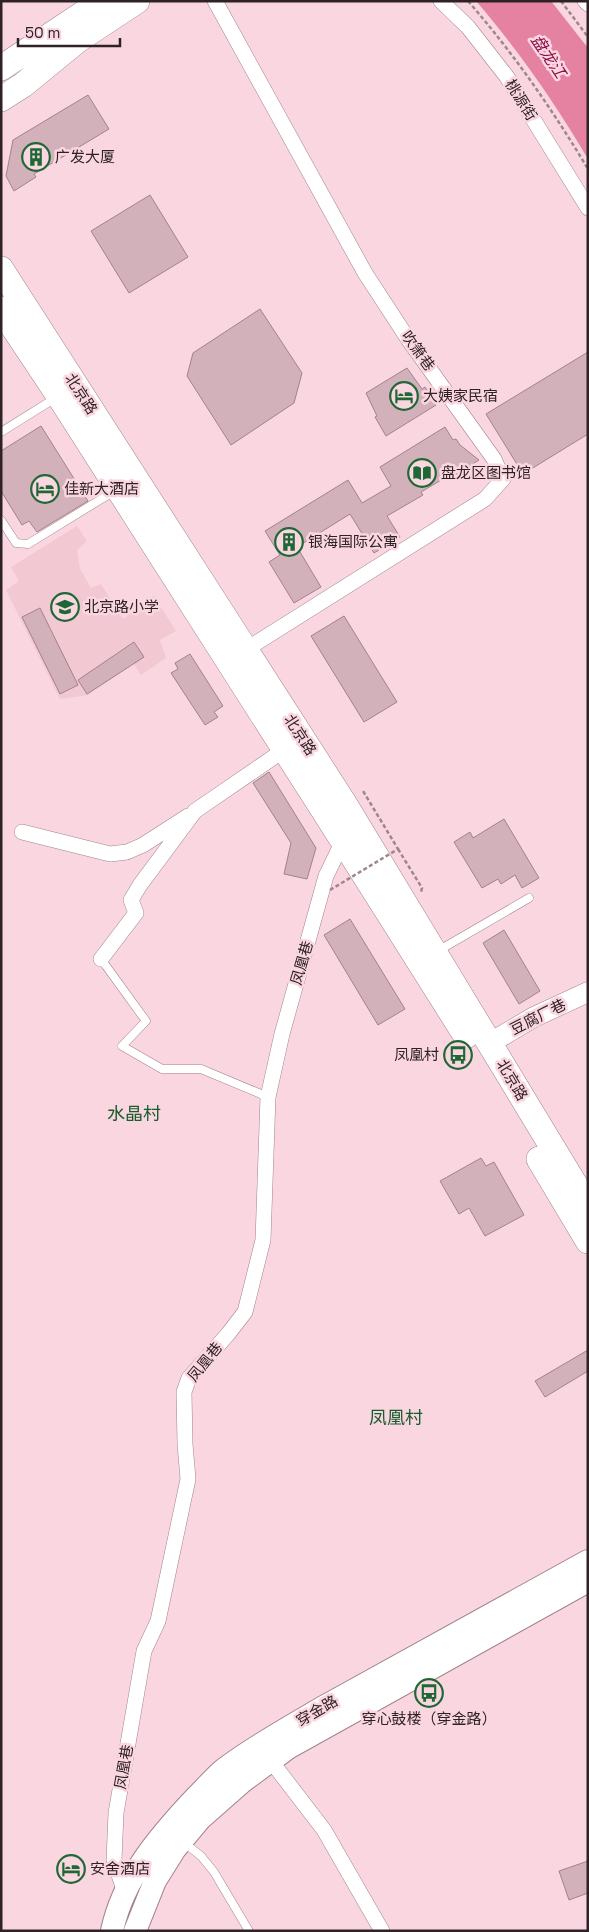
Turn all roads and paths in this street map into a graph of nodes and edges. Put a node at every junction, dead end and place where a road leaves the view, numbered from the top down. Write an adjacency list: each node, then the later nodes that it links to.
1 (102, 1): 8 (main road)
2 (137, 1): 9 (main road)
3 (215, 1): 18 (street, 吹箫巷)
4 (441, 1): 11 (street, 桃源街)
5 (468, 1): 10 (path)
6 (561, 1): 7 (path)
7 (588, 37)
8 (1, 68)
9 (1, 99)
10 (588, 168)
11 (588, 208)
12 (1, 269): 18 (main road, 北京路)
13 (1, 310): 14 (main road, 北京路)
14 (59, 396): 15 (lane); 16 (main road, 北京路)
15 (1, 432)
16 (118, 490): 17 (lane); 19 (main road, 北京路)
17 (1, 520)
18 (245, 650): 28 (main road, 北京路)
19 (284, 750): 21 (street); 23 (main road, 北京路)
20 (363, 791): 24 (path, bridge)
21 (195, 811): 22 (street); 29 (street)
22 (22, 832)
23 (343, 841): 32 (street, 凤凰巷); 34 (main road, 北京路)
24 (398, 848): 25 (path); 26 (path, bridge)
25 (422, 888)
26 (330, 890)
27 (529, 898): 28 (lane)
28 (435, 953): 31 (main road, 北京路)
29 (101, 959): 32 (lane)
30 (588, 992): 31 (street, 豆腐厂巷)
31 (490, 1043): 33 (main road, 北京路)
32 (268, 1097): 39 (street, 凤凰巷)
33 (588, 1206)
34 (588, 1241)
35 (588, 1561): 39 (main road, 穿金路)
36 (588, 1581): 37 (main road, 穿金路)
37 (271, 1761): 38 (main road, 穿金路); 43 (street)
38 (182, 1841): 40 (main road, 穿金路); 42 (lane)
39 (125, 1893): 40 (main road); 41 (main road, 穿金路)
40 (136, 1929)
41 (112, 1931)
42 (249, 1931)
43 (382, 1931)

